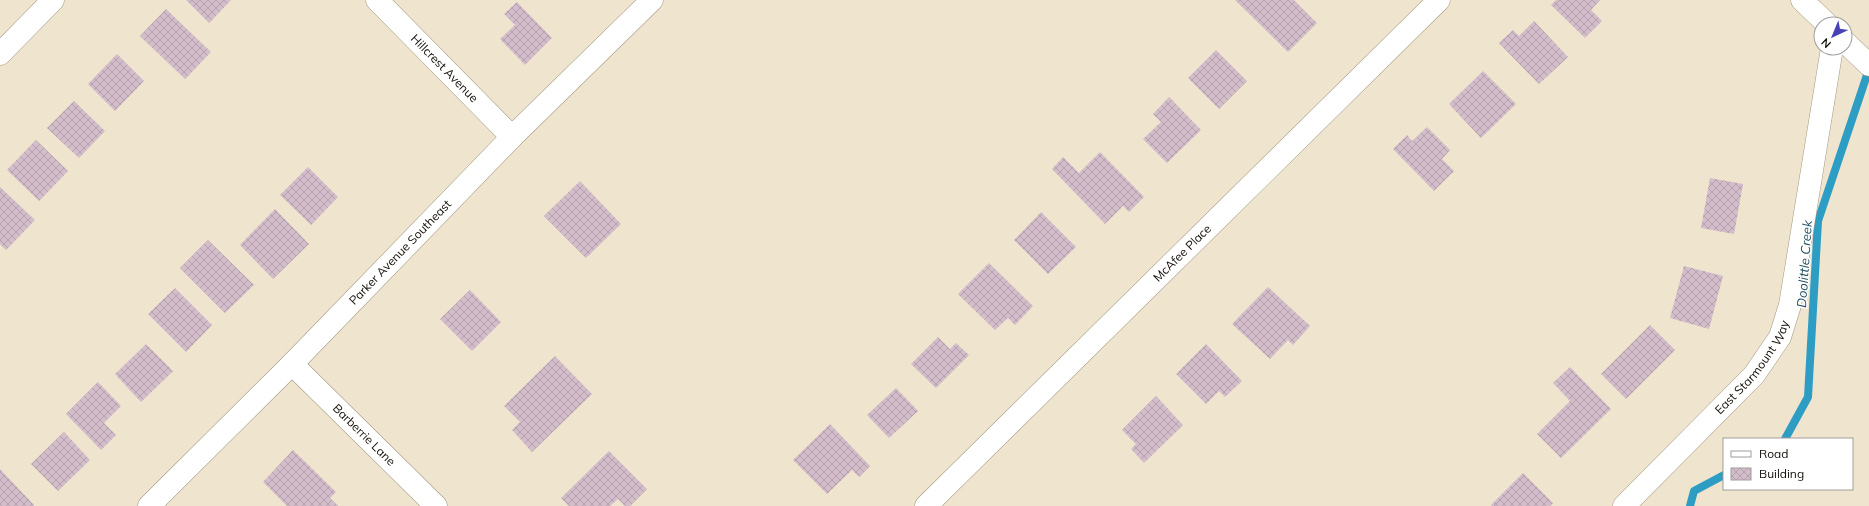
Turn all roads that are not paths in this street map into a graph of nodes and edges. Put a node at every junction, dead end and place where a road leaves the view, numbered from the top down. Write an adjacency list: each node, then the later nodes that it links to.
1 (53, 0): 8 (street)
2 (376, 0): 11 (street, Hillcrest Avenue)
3 (652, 0): 11 (street, Parker Avenue Southeast)
4 (1439, 0): 15 (street, McAfee Place)
5 (1802, 0): 6 (street)
6 (1819, 16)
7 (1853, 49): 10 (street)
8 (0, 54)
9 (1831, 56): 16 (street, East Starmount Way)
10 (1869, 64)
11 (512, 138): 12 (street, Parker Avenue Southeast)
12 (292, 364): 13 (street, Parker Avenue Southeast); 14 (street, Barberrie Lane)
13 (149, 506)
14 (436, 506)
15 (926, 506)
16 (1624, 506)

